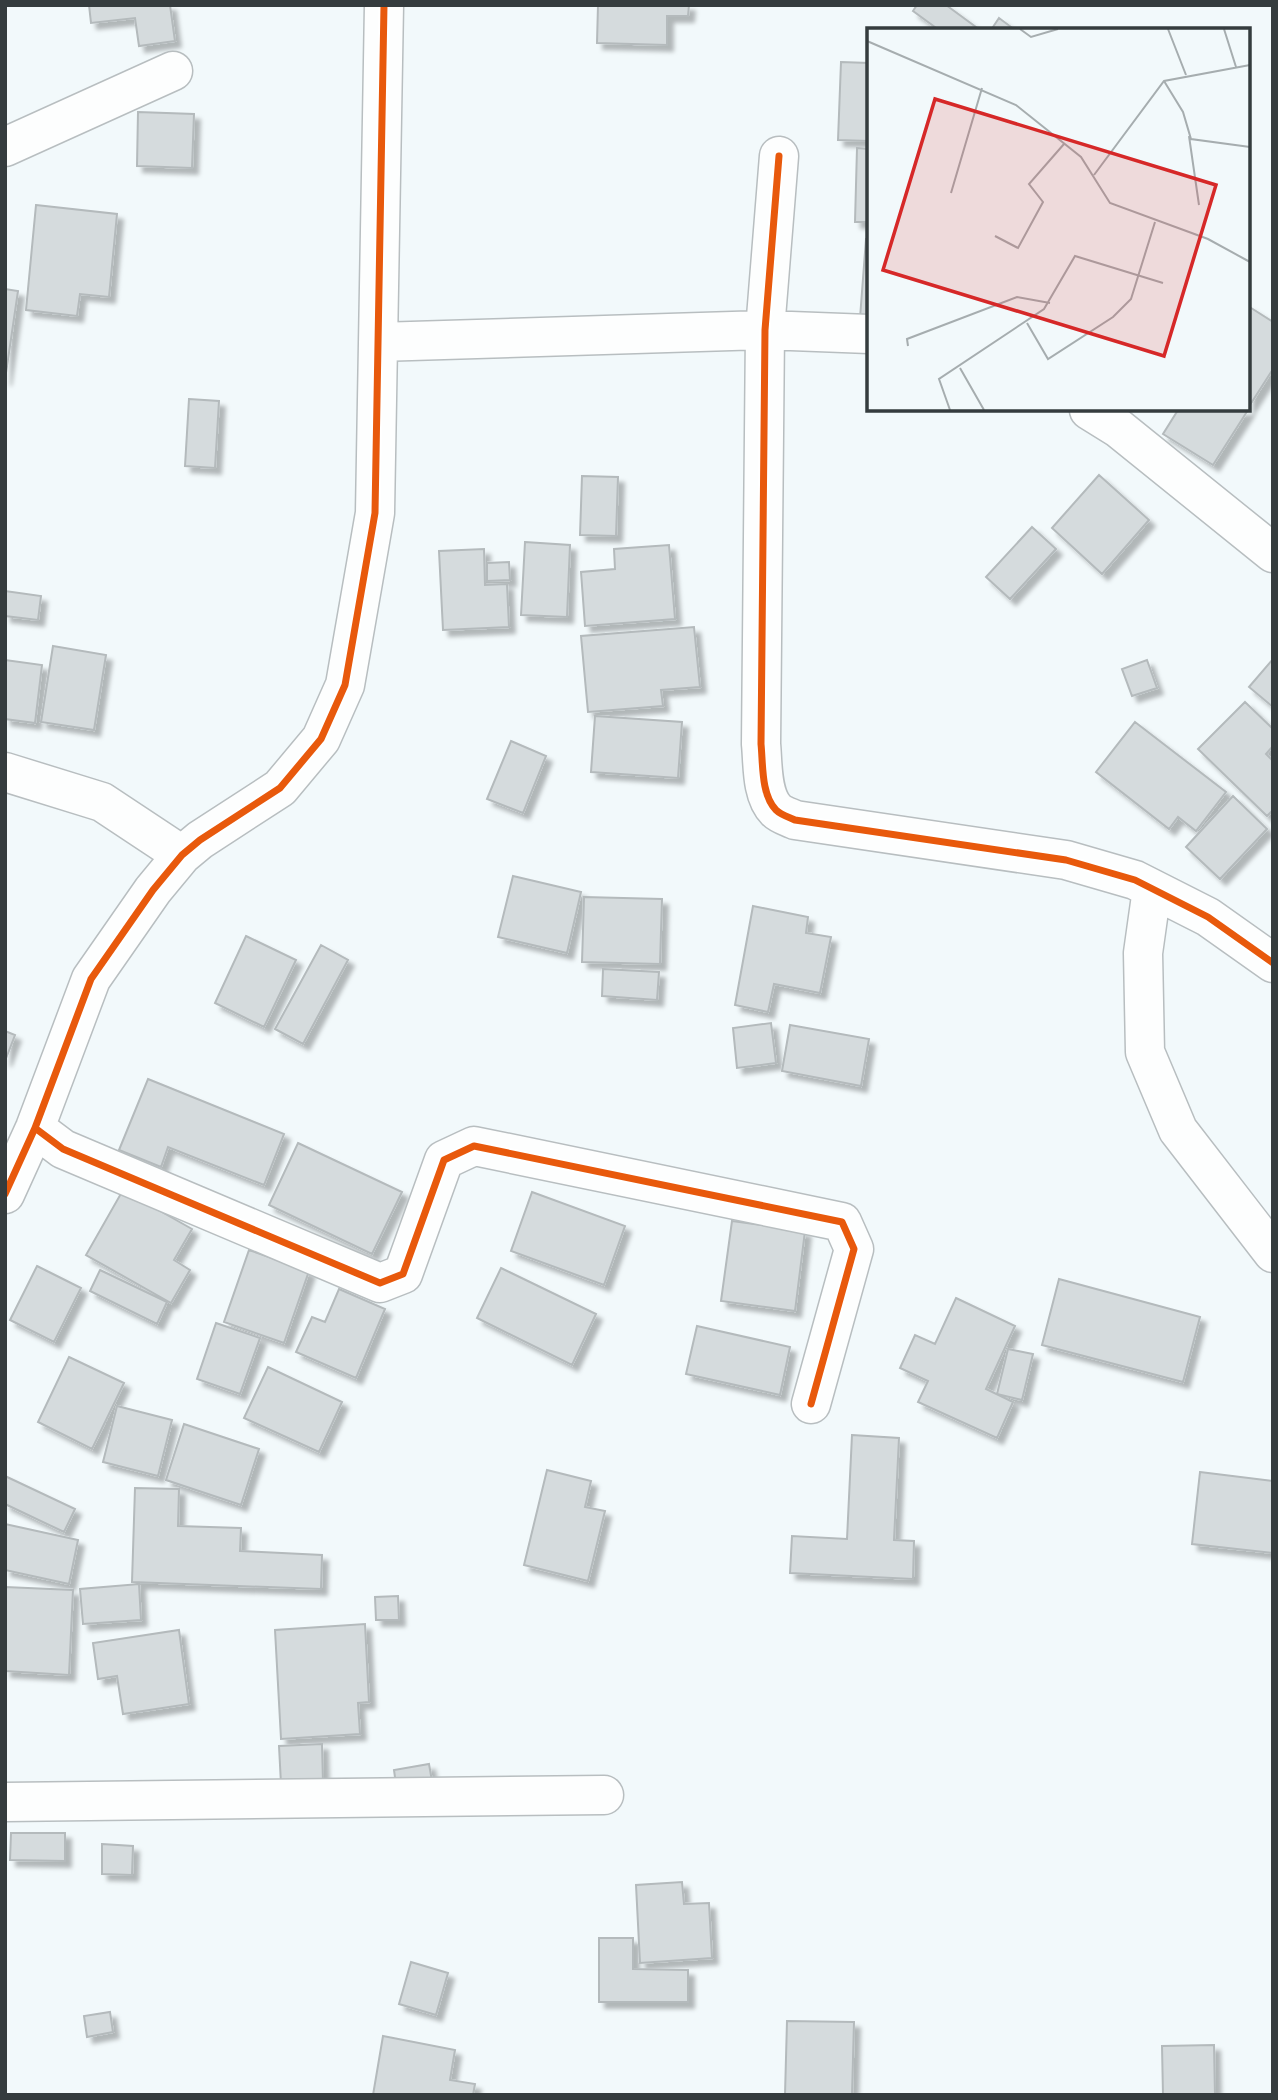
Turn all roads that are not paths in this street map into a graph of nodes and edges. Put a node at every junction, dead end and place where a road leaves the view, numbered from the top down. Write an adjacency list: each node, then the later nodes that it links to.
1 (384, 5): 7 (street)
2 (173, 71): 3 (street)
3 (5, 147)
4 (779, 156): 5 (street)
5 (765, 330): 6 (street); 7 (street); 12 (street)
6 (867, 334)
7 (378, 342): 11 (street)
8 (1091, 411): 9 (street)
9 (1273, 554)
10 (5, 772): 11 (street)
11 (182, 855): 14 (street)
12 (1152, 889): 13 (street); 16 (street)
13 (1273, 963)
14 (35, 1128): 15 (street); 17 (street)
15 (5, 1194)
16 (1273, 1253)
17 (811, 1404)
18 (604, 1795): 19 (street)
19 (5, 1802)

